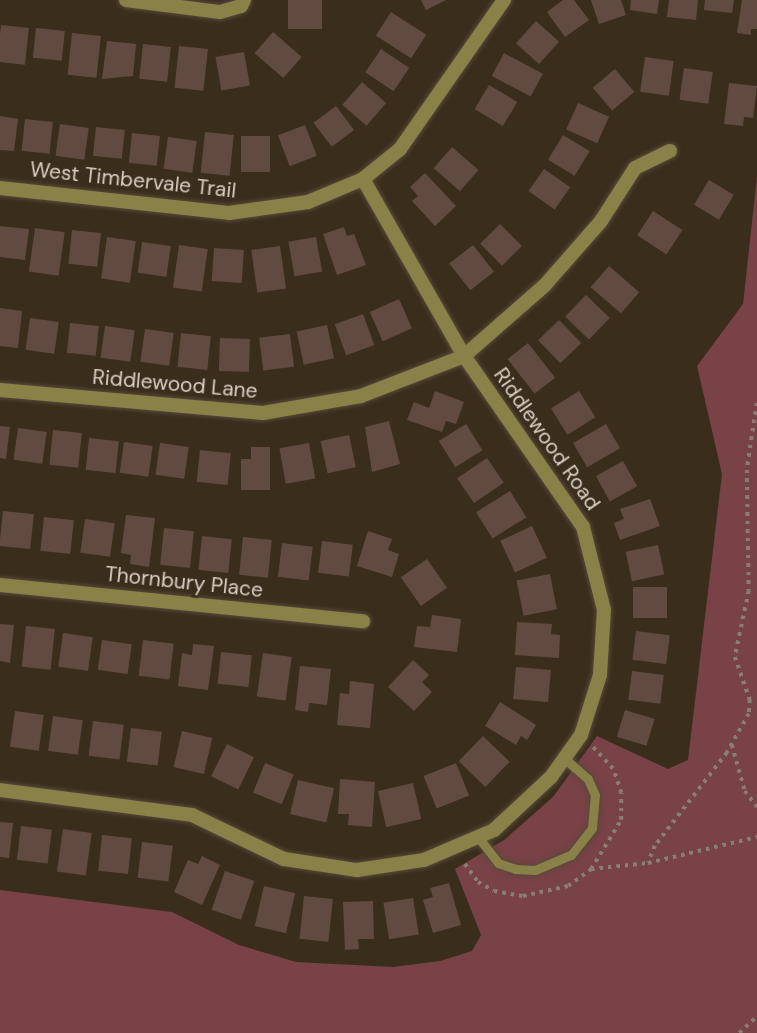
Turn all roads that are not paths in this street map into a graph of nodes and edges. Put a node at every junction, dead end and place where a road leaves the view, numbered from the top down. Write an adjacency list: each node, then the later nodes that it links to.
1 (126, 0): 2 (street)
2 (244, 0)
3 (504, 0): 5 (street, West Timbervale Trail)
4 (670, 151): 7 (street, Riddlewood Lane)
5 (363, 179): 6 (street, West Timbervale Trail); 7 (street, Riddlewood Road)
6 (0, 188)
7 (464, 356): 8 (street, Riddlewood Lane); 11 (street, Riddlewood Road)
8 (0, 390)
9 (0, 585): 10 (street, Thornbury Place)
10 (363, 621)
11 (564, 758): 13 (street, Riddlewood Road); 13 (lane)
12 (0, 790): 13 (street, Riddlewood Road)
13 (478, 837)

